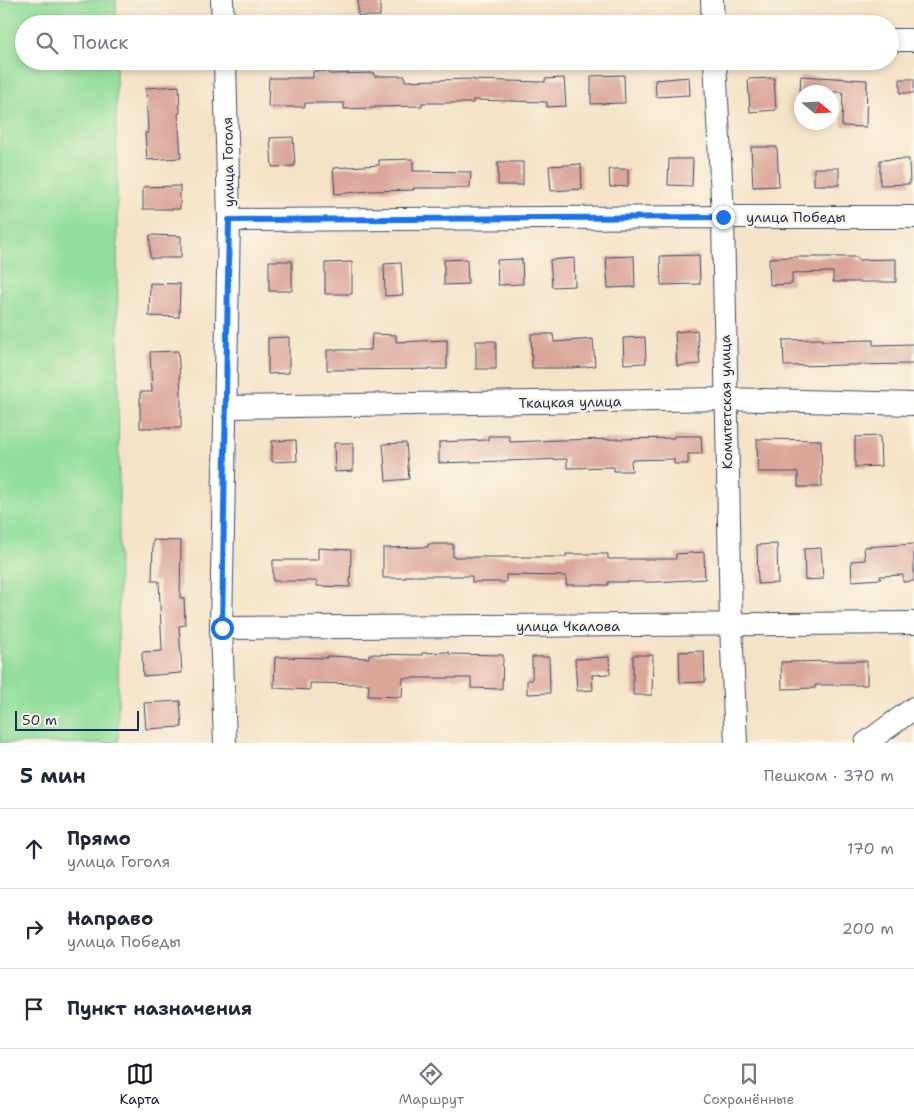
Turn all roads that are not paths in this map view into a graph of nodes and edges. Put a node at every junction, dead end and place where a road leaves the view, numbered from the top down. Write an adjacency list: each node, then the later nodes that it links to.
1 (222, 0): 3 (street)
2 (712, 0): 4 (street)
3 (223, 15)
4 (713, 15)
5 (899, 40): 6 (street)
6 (914, 40)
7 (225, 70): 11 (street, улица Гоголя)
8 (715, 70): 9 (street, Комитетская улица)
9 (723, 217): 10 (street, улица Победы); 11 (street, улица Победы); 12 (street, Комитетская улица)
10 (914, 217)
11 (229, 220): 14 (street, улица Гоголя)
12 (726, 399): 13 (street, Ткацкая улица); 14 (street, Ткацкая улица); 16 (street, Комитетская улица)
13 (914, 404)
14 (225, 407): 17 (street, улица Гоголя)
15 (914, 623): 16 (street, улица Чкалова)
16 (731, 625): 17 (street, улица Чкалова); 20 (street, Комитетская улица)
17 (222, 628): 19 (street, улица Гоголя)
18 (914, 708): 21 (street)
19 (225, 743)
20 (735, 743)
21 (866, 743)

